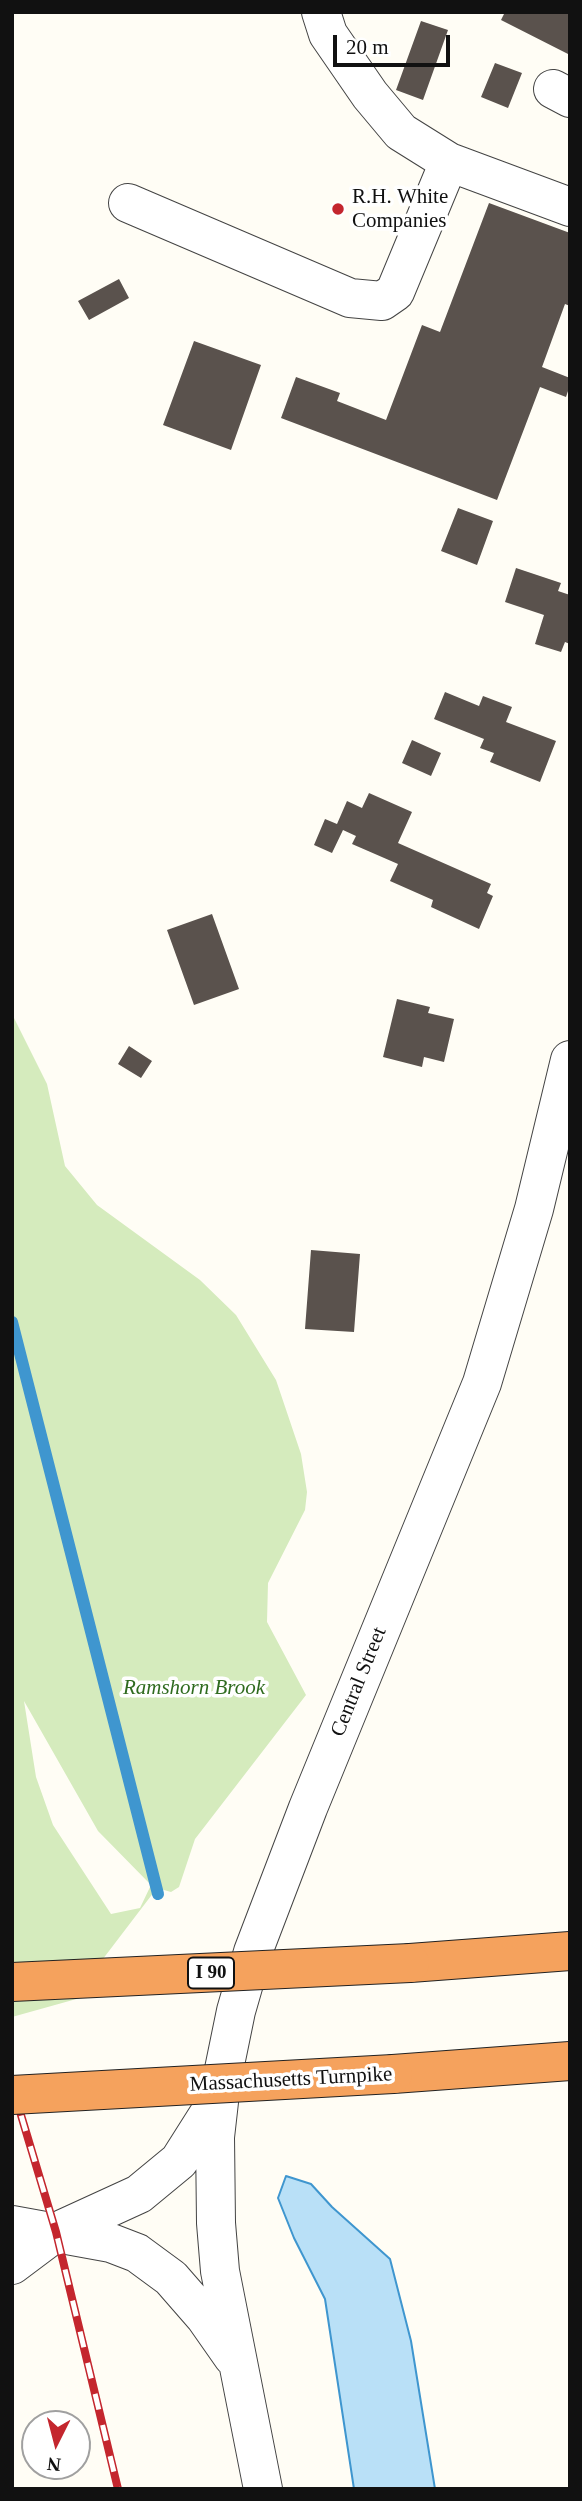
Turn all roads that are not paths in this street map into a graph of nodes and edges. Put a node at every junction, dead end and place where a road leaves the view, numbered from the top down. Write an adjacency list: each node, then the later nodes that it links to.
1 (321, 12): 2 (street)
2 (449, 162): 3 (street); 4 (street)
3 (128, 203)
4 (570, 207)
5 (570, 1060): 10 (street, Central Street)
6 (570, 1951): 7 (highway, I 90, bridge)
7 (12, 1982)
8 (570, 2062): 9 (highway, Massachusetts Turnpike, bridge)
9 (12, 2095)
10 (220, 2096): 12 (street, Central Street); 14 (street)
11 (12, 2225): 12 (street)
12 (56, 2232): 13 (street, Central Street); 14 (street)
13 (12, 2265)
14 (240, 2367): 15 (street)
15 (263, 2489)

